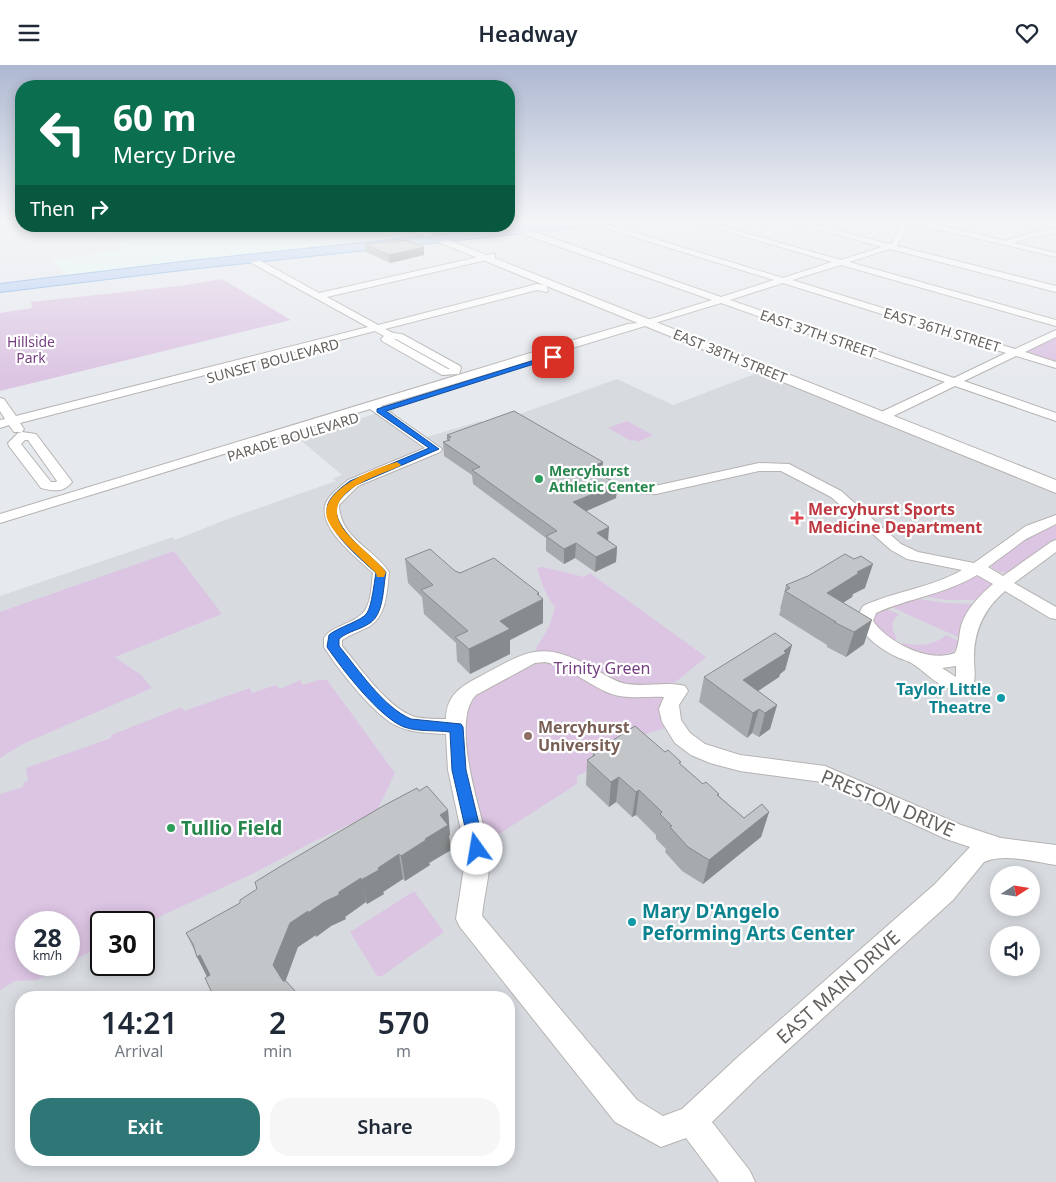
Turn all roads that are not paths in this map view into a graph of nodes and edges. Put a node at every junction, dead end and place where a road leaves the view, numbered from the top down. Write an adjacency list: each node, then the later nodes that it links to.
1 (129, 273): 12 (main road)
2 (277, 273): 14 (street)
3 (418, 273): 14 (street)
4 (525, 273): 11 (main road, EAST 38TH STREET)
5 (643, 273): 15 (street, EAST 37TH STREET)
6 (762, 273): 10 (street, EAST 36TH STREET)
7 (805, 273): 10 (street, PARADE BOULEVARD)
8 (879, 273): 16 (street)
9 (995, 273): 13 (street)
10 (783, 280): 15 (street, PARADE BOULEVARD); 20 (street, EAST 36TH STREET)
11 (552, 285): 17 (main road, EAST 38TH STREET); 18 (street, SUNSET BOULEVARD)
12 (0, 288)
13 (1056, 289)
14 (318, 296): 18 (street)
15 (720, 300): 17 (street, PARADE BOULEVARD); 23 (street, EAST 37TH STREET)
16 (1056, 323)
17 (647, 324): 22 (street, PARADE BOULEVARD); 26 (main road, EAST 38TH STREET)
18 (384, 332): 22 (street); 29 (street, SUNSET BOULEVARD)
19 (1056, 333): 20 (street)
20 (1015, 352): 21 (street, EAST 36TH STREET); 23 (street)
21 (1056, 365)
22 (463, 377): 25 (street, PARADE BOULEVARD)
23 (955, 382): 26 (street); 27 (street, EAST 37TH STREET)
24 (0, 402): 29 (street)
25 (375, 408): 34 (street, PARADE BOULEVARD); 42 (street)
26 (886, 415): 31 (main road, EAST 38TH STREET); 32 (main road, EAST 38TH STREET)
27 (1056, 417)
28 (0, 425): 29 (street, SUNSET BOULEVARD)
29 (18, 428): 30 (street, SUNSET BOULEVARD); 34 (street)
30 (0, 432)
31 (1056, 478)
32 (1056, 487)
33 (639, 489): 39 (street)
34 (65, 498): 35 (street, PARADE BOULEVARD); 37 (street, PARADE BOULEVARD)
35 (0, 519)
36 (1056, 519): 39 (street)
37 (0, 529)
38 (1056, 545): 40 (street)
39 (977, 568): 40 (street); 40 (street)
40 (1006, 583): 41 (street)
41 (1056, 614)
42 (456, 727): 43 (street, PRESTON DRIVE); 45 (street, EAST MAIN DRIVE)
43 (1001, 848): 44 (street, EAST MAIN DRIVE); 45 (street, EAST MAIN DRIVE)
44 (1056, 855)
45 (692, 1121): 46 (street)
46 (739, 1182)

